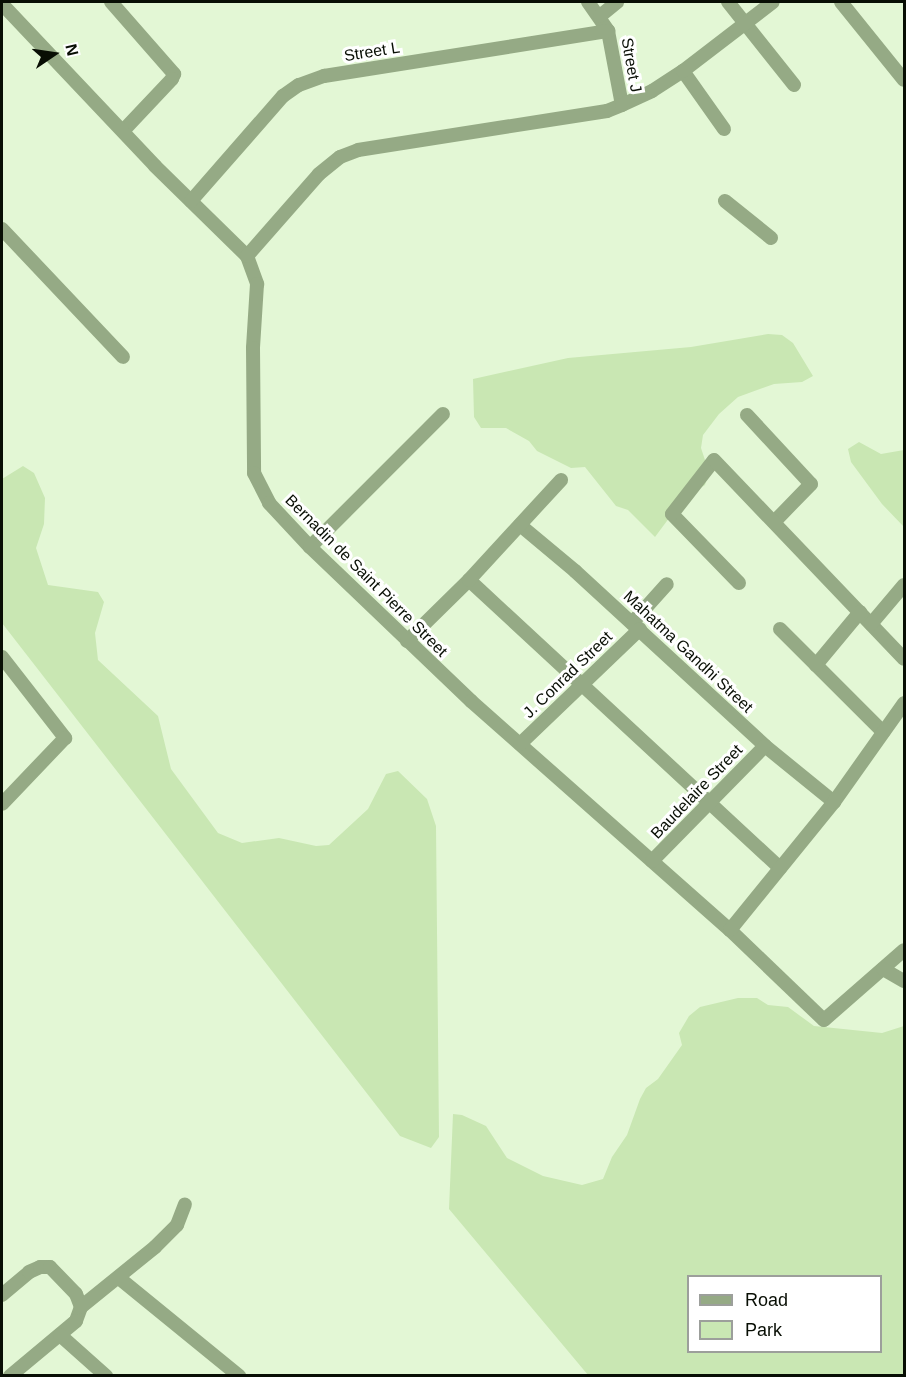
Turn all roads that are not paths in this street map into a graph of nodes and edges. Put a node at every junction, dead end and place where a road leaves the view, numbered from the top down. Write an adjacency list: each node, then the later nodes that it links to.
1 (111, 2): 16 (street)
2 (588, 2): 8 (street, Street J)
3 (616, 2): 8 (street)
4 (728, 2): 9 (street)
5 (773, 2): 9 (street)
6 (841, 2): 12 (street)
7 (2, 3): 16 (street, Bernadin de Saint Pierre Street)
8 (600, 16): 10 (street, Street J)
9 (746, 23): 11 (street); 13 (street)
10 (608, 32): 14 (street, Street J); 17 (street, Street L)
11 (682, 71): 14 (street); 15 (street)
12 (904, 80)
13 (794, 85)
14 (622, 105): 21 (street)
15 (724, 129)
16 (123, 131): 17 (street, Bernadin de Saint Pierre Street)
17 (191, 201): 21 (street, Bernadin de Saint Pierre Street)
18 (725, 201): 20 (street)
19 (2, 229): 22 (street)
20 (771, 238)
21 (247, 256): 28 (street, Bernadin de Saint Pierre Street)
22 (123, 357)
23 (443, 414): 28 (street)
24 (747, 415): 26 (street)
25 (561, 480): 27 (street)
26 (774, 522): 30 (street); 33 (street)
27 (520, 525): 29 (street); 35 (street, Mahatma Gandhi Street)
28 (310, 547): 37 (street, Bernadin de Saint Pierre Street)
29 (469, 580): 37 (street); 43 (street)
30 (739, 583)
31 (668, 584): 35 (street, J. Conrad Street)
32 (904, 585): 34 (street)
33 (860, 612): 34 (street); 40 (street)
34 (871, 624): 39 (street)
35 (636, 626): 43 (street, J. Conrad Street); 47 (street, Mahatma Gandhi Street)
36 (780, 628): 40 (street)
37 (407, 641): 46 (street, Bernadin de Saint Pierre Street)
38 (2, 657): 41 (street)
39 (904, 659)
40 (816, 665): 45 (street)
41 (13, 671): 42 (street); 50 (street)
42 (2, 682)
43 (582, 685): 46 (street, J. Conrad Street); 49 (street)
44 (904, 703): 45 (street)
45 (883, 732): 48 (street)
46 (520, 744): 51 (street, Bernadin de Saint Pierre Street)
47 (765, 746): 48 (street, Mahatma Gandhi Street); 49 (street, Baudelaire Street)
48 (834, 801): 52 (street)
49 (709, 803): 51 (street, Baudelaire Street); 52 (street)
50 (2, 804)
51 (652, 861): 53 (street, Bernadin de Saint Pierre Street)
52 (780, 868): 53 (street)
53 (730, 930): 55 (street, Bernadin de Saint Pierre Street)
54 (904, 950): 55 (street)
55 (883, 969): 56 (street)
56 (904, 981)
57 (185, 1204): 58 (street)
58 (119, 1278): 60 (street); 64 (street)
59 (2, 1295): 60 (street)
60 (81, 1307): 61 (street)
61 (60, 1335): 62 (street); 63 (street)
62 (10, 1376)
63 (106, 1376)
64 (239, 1376)

